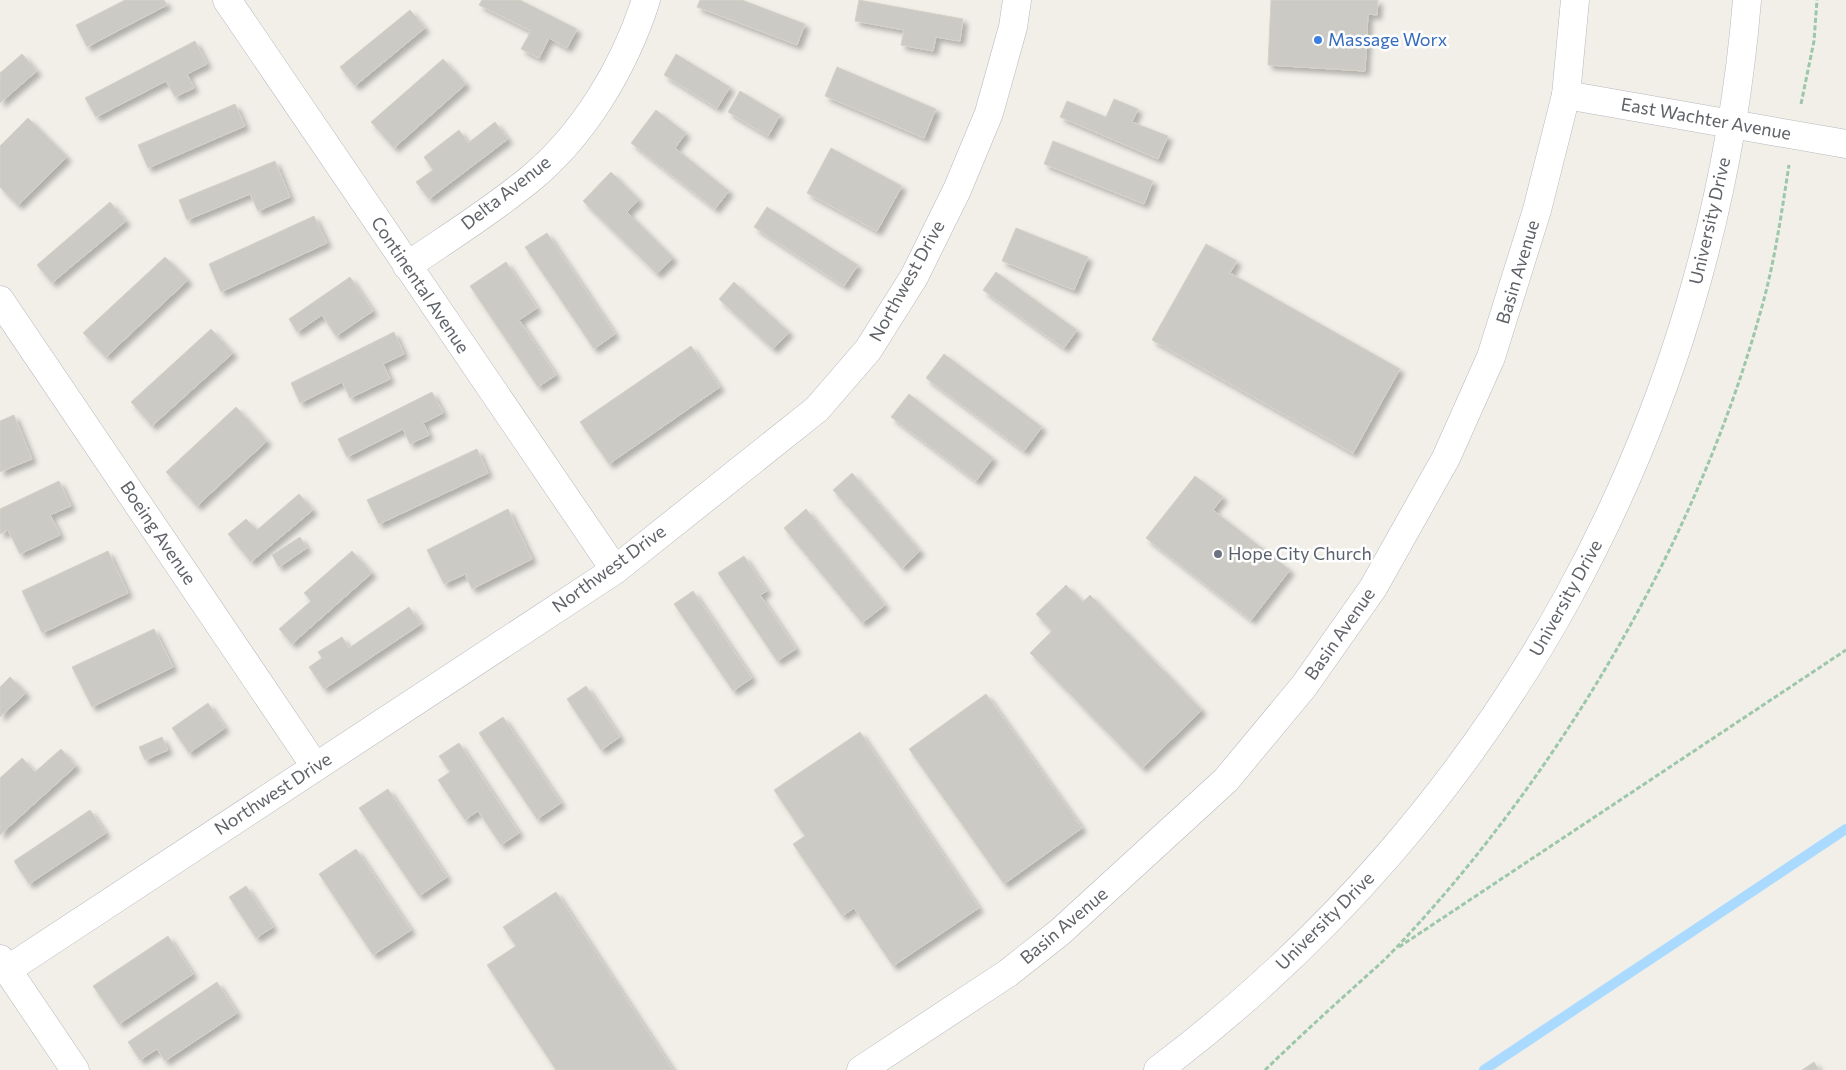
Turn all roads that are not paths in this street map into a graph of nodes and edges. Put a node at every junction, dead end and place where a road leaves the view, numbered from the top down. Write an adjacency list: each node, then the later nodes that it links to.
1 (227, 0): 9 (street, Continental Avenue)
2 (646, 0): 9 (street, Delta Avenue)
3 (1017, 0): 11 (street, Northwest Drive)
4 (1574, 0): 6 (street, Basin Avenue)
5 (1747, 0): 7 (street, University Drive)
6 (1566, 95): 7 (street, East Wachter Avenue); 15 (street, Basin Avenue)
7 (1732, 124): 8 (street, East Wachter Avenue); 16 (street, University Drive)
8 (1846, 144)
9 (407, 266): 11 (street, Continental Avenue)
10 (0, 300): 12 (street, Boeing Avenue)
11 (614, 570): 12 (street, Northwest Drive)
12 (315, 766): 13 (street, Northwest Drive)
13 (4, 964): 14 (street)
14 (75, 1070)
15 (861, 1070)
16 (1158, 1070)

